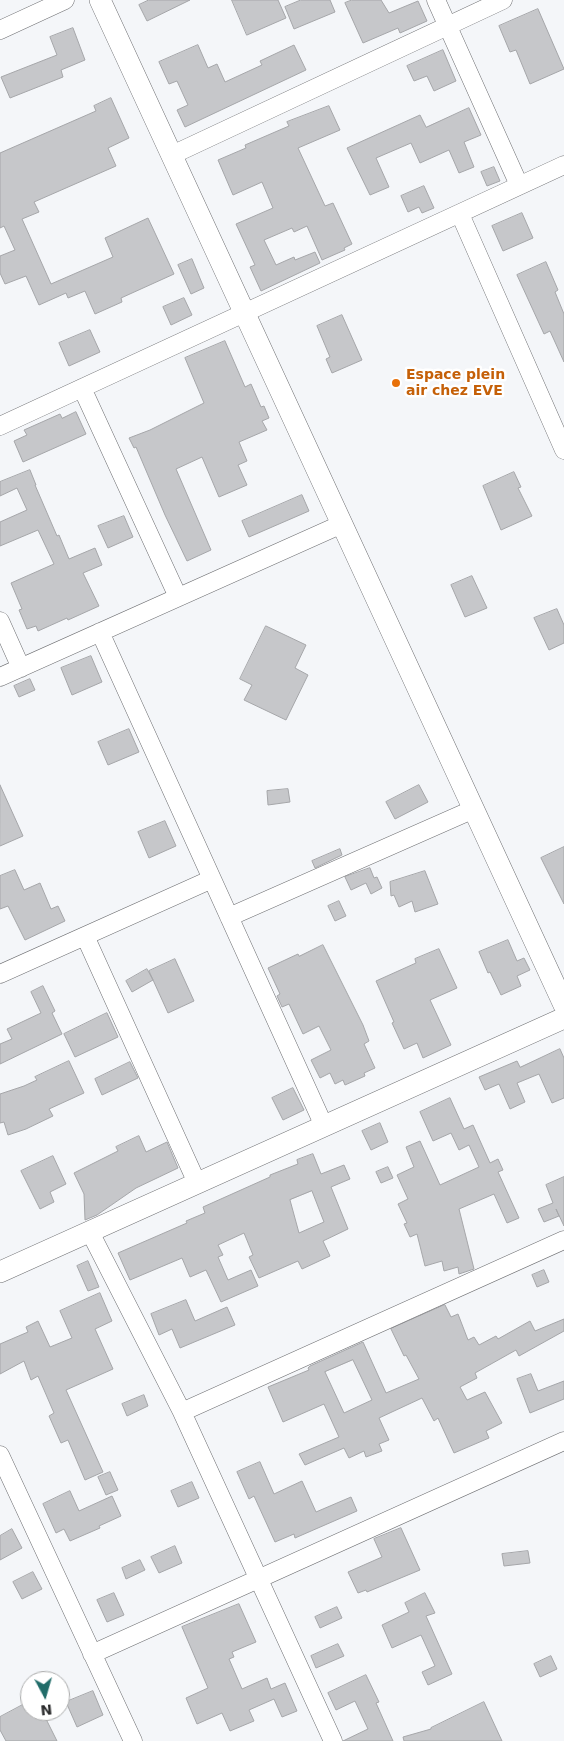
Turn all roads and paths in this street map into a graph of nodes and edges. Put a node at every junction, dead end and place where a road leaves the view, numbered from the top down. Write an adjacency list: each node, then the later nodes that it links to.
1 (66, 0): 6 (street)
2 (100, 0): 7 (street)
3 (436, 0): 5 (street)
4 (503, 0): 5 (street)
5 (449, 26): 7 (street); 9 (street)
6 (0, 30)
7 (172, 155): 11 (street)
8 (564, 165): 9 (street)
9 (519, 185): 10 (street)
10 (460, 214): 11 (street); 14 (street)
11 (244, 313): 12 (street); 15 (street)
12 (82, 388): 13 (street); 16 (street)
13 (0, 426)
14 (564, 450)
15 (342, 524): 16 (street); 21 (street)
16 (178, 597): 18 (street)
17 (0, 620): 19 (street)
18 (100, 632): 19 (street); 22 (street)
19 (21, 668): 20 (street)
20 (0, 677)
21 (474, 809): 23 (street); 26 (street)
22 (212, 879): 23 (street); 24 (street)
23 (229, 917): 28 (street)
24 (84, 936): 25 (street); 29 (street)
25 (0, 974)
26 (564, 1005)
27 (564, 1018): 28 (street)
28 (324, 1126): 29 (street)
29 (197, 1183): 30 (street)
30 (90, 1232): 32 (street); 33 (street)
31 (564, 1240): 33 (street)
32 (0, 1272)
33 (182, 1412): 36 (street)
34 (564, 1441): 36 (street)
35 (0, 1455): 37 (street)
36 (258, 1579): 37 (street); 39 (street)
37 (92, 1654): 38 (street)
38 (133, 1741)
39 (333, 1741)

